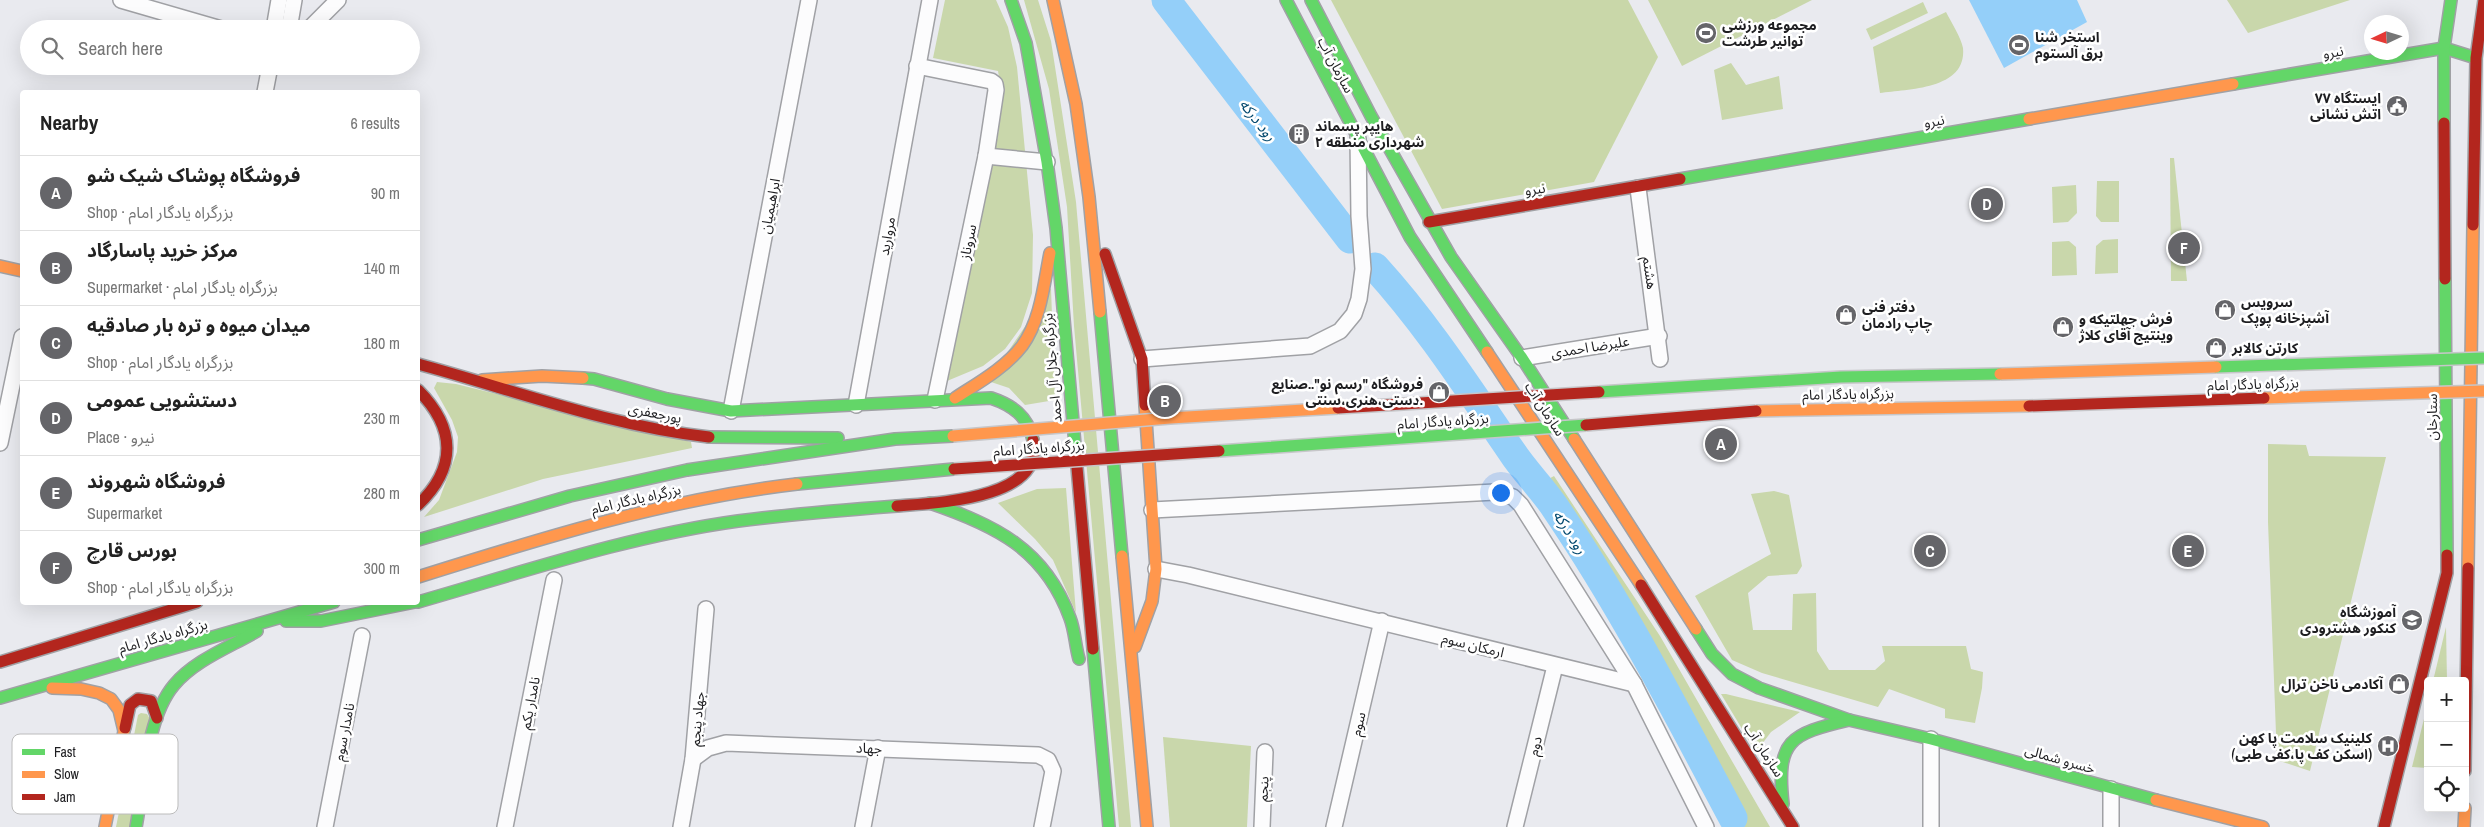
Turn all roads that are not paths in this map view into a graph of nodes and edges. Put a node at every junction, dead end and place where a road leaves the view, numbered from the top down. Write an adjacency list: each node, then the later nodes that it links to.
1 (121, 0): 13 (street)
2 (279, 0): 14 (street)
3 (294, 0): 15 (street)
4 (338, 0): 16 (street)
5 (809, 0): 45 (street, ابراهیمیان)
6 (930, 0): 19 (street, مروارید)
7 (1010, 0): 24 (main road, بزرگراه جلال آل احمد)
8 (1053, 0): 26 (main road)
9 (1286, 0): 22 (main road, سازمان آب)
10 (1312, 0): 27 (main road, سازمان آب)
11 (2451, 0): 17 (main road, ستارخان)
12 (2484, 0): 18 (main road)
13 (190, 20)
14 (276, 20)
15 (291, 20)
16 (318, 20)
17 (2444, 48): 18 (main road); 25 (main road, نیرو); 106 (main road, ستارخان)
18 (2480, 59): 83 (main road)
19 (917, 66): 23 (street, سروناز); 44 (street, مروارید)
20 (268, 75): 21 (street)
21 (265, 90)
22 (1358, 136): 34 (main road, سازمان آب); 36 (street)
23 (986, 156): 24 (street); 43 (street, سروناز)
24 (1047, 162): 28 (main road, بزرگراه جلال آل احمد)
25 (1638, 188): 27 (main road, نیرو); 31 (street, هشتم)
26 (1091, 215): 36 (main road); 67 (main road)
27 (1429, 222): 33 (main road, سازمان آب)
28 (1056, 228): 42 (main road); 80 (main road, بزرگراه جلال آل احمد)
29 (0, 266): 30 (main road)
30 (20, 271)
31 (1659, 336): 33 (street, علیرضا احمدی); 37 (street, هشتم)
32 (20, 347): 47 (street)
33 (1518, 353): 34 (main road); 51 (main road, سازمان آب)
34 (1491, 355): 52 (main road, سازمان آب)
35 (2484, 358): 46 (main road, بزرگراه یادگار امام, bridge)
36 (1142, 359): 50 (main road)
37 (1660, 359)
38 (420, 364): 39 (main road, پورجعفری)
39 (482, 380): 45 (main road); 46 (main road, پورجعفری)
40 (2484, 391): 57 (main road, بزرگراه یادگار امام, bridge)
41 (420, 392): 48 (main road)
42 (954, 398): 43 (main road); 49 (main road)
43 (935, 400): 44 (main road)
44 (856, 405): 45 (main road)
45 (731, 411)
46 (896, 439): 53 (main road, بزرگراه یادگار امام)
47 (0, 443)
48 (420, 503)
49 (930, 503): 59 (main road); 80 (main road)
50 (1152, 510): 56 (main road); 70 (street)
51 (1630, 526): 52 (main road); 54 (main road, سازمان آب)
52 (1611, 537): 55 (main road, سازمان آب)
53 (420, 539)
54 (1641, 543): 55 (main road); 74 (main road, سازمان آب)
55 (1622, 556): 85 (main road, سازمان آب)
56 (1156, 569): 65 (street, ارمکان سوم); 67 (main road)
57 (420, 576)
58 (554, 580): 92 (street, نامدار یکم)
59 (420, 601)
60 (187, 605): 68 (main road, بزرگراه یادگار امام)
61 (324, 605): 64 (main road, بزرگراه یادگار امام)
62 (402, 605): 64 (main road)
63 (706, 609): 82 (street, جهاد پنجم)
64 (273, 621): 71 (main road, بزرگراه یادگار امام); 73 (main road)
65 (1382, 622): 69 (street, ارمکان سوم); 99 (street, سوم)
66 (362, 636): 91 (street, نامدار سوم)
67 (1132, 655): 97 (main road)
68 (0, 662)
69 (1555, 666): 70 (street, ارمکان سوم); 100 (street, دوم)
70 (1634, 684): 101 (street)
71 (38, 687): 72 (main road, بزرگراه یادگار امام); 75 (main road)
72 (0, 698)
73 (157, 718): 75 (main road); 77 (main road)
74 (1849, 720): 78 (main road, خسرو شمالی); 85 (main road)
75 (124, 730): 76 (main road)
76 (123, 734)
77 (154, 734)
78 (1931, 739): 84 (main road, خسرو شمالی); 103 (street)
79 (878, 748): 82 (street, جهاد); 94 (street); 95 (street, جهاد)
80 (1102, 752): 96 (main road, بزرگراه جلال آل احمد)
81 (1265, 752): 98 (street, پنجم)
82 (693, 759): 93 (street, جهاد پنجم)
83 (2465, 767)
84 (2111, 789): 104 (street); 105 (main road, خسرو شمالی)
85 (1784, 810): 102 (main road, سازمان آب)
86 (2465, 812): 107 (main road)
87 (108, 814): 89 (main road)
88 (139, 814): 90 (main road)
89 (105, 827)
90 (136, 827)
91 (325, 827)
92 (505, 827)
93 (681, 827)
94 (863, 827)
95 (1042, 827)
96 (1109, 827)
97 (1147, 827)
98 (1262, 827)
99 (1334, 827)
100 (1515, 827)
101 (1706, 827)
102 (1793, 827)
103 (1931, 827)
104 (2111, 827)
105 (2263, 827)
106 (2384, 827)
107 (2464, 827)

